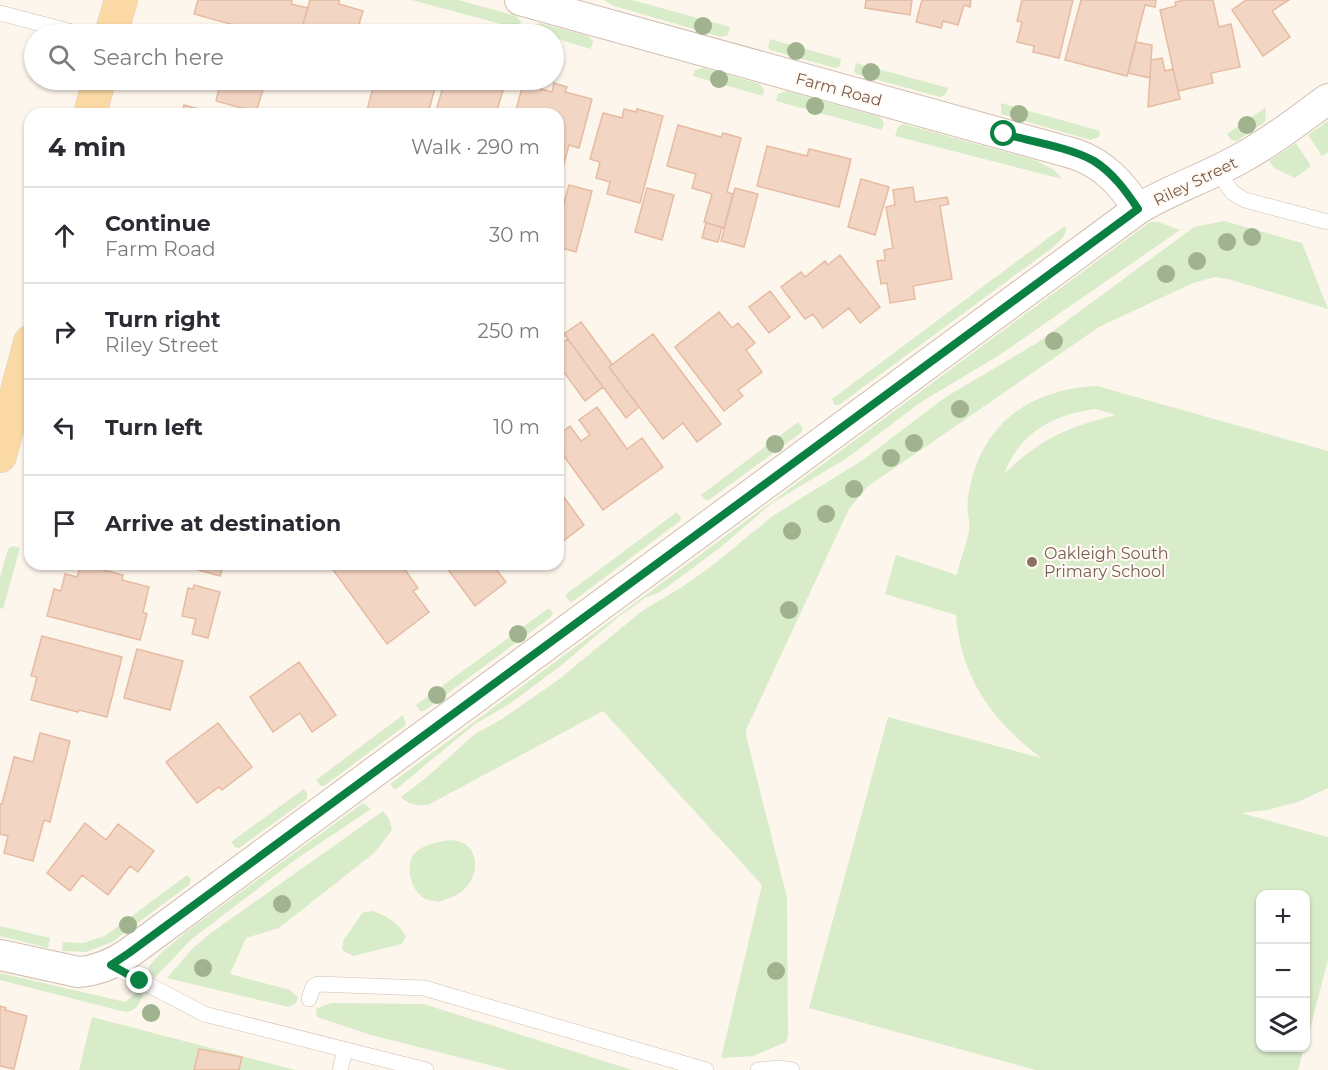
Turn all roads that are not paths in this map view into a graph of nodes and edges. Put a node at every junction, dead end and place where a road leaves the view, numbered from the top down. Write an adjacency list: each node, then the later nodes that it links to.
1 (121, 0): 6 (main road)
2 (520, 0): 3 (street, Farm Road)
3 (560, 6): 11 (street, Farm Road)
4 (0, 13): 5 (lane)
5 (42, 24)
6 (114, 24)
7 (96, 90): 9 (main road)
8 (1328, 99): 10 (street, Riley Street)
9 (92, 108)
10 (1217, 171): 11 (street, Riley Street); 12 (lane)
11 (1138, 209): 16 (street, Riley Street)
12 (1328, 222)
13 (24, 365): 14 (main road)
14 (0, 456)
15 (0, 955): 16 (street, Riley Street)
16 (111, 965): 18 (lane)
17 (309, 999): 21 (lane)
18 (345, 1050): 19 (lane); 20 (lane)
19 (340, 1070)
20 (426, 1070)
21 (706, 1070)
22 (758, 1070): 23 (lane)
23 (792, 1070)

